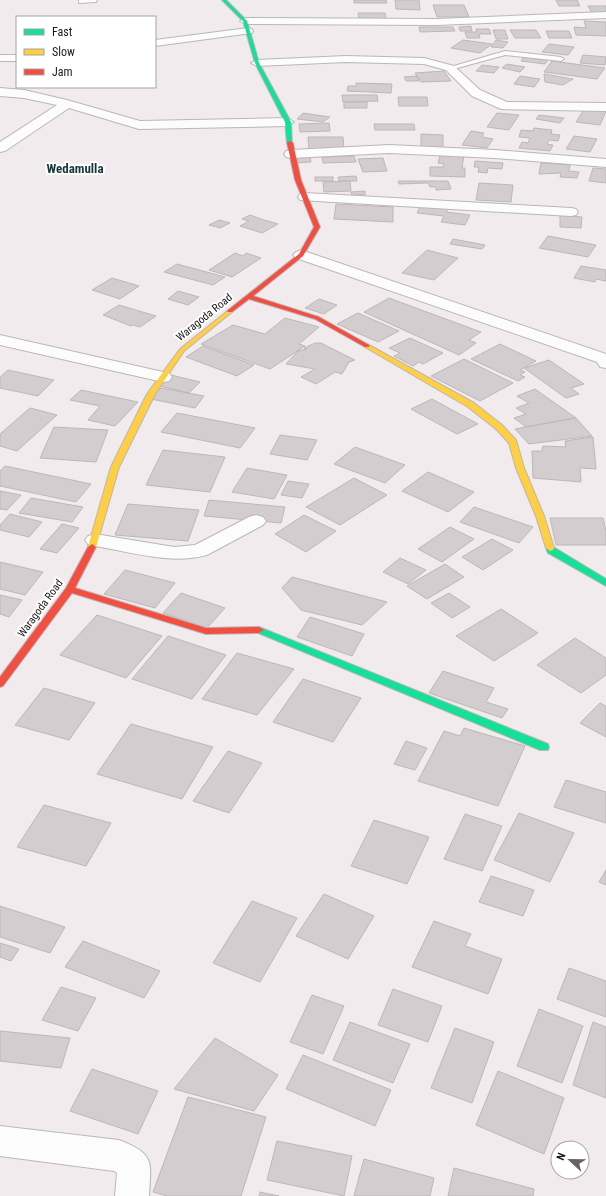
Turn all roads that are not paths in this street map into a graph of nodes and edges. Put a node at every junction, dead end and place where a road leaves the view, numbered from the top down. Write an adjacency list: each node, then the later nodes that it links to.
1 (224, 0): 3 (main road, Waragoda Road)
2 (606, 15): 3 (street)
3 (247, 26): 4 (street); 8 (main road, Waragoda Road)
4 (156, 43)
5 (0, 58): 6 (street)
6 (16, 58)
7 (561, 59): 9 (lane)
8 (257, 63): 9 (street); 13 (main road, Waragoda Road)
9 (450, 68): 12 (street)
10 (0, 92): 11 (street)
11 (67, 104): 13 (street); 14 (street)
12 (606, 107)
13 (288, 122): 15 (main road, Waragoda Road)
14 (0, 148)
15 (291, 154): 16 (street); 17 (main road, Waragoda Road)
16 (606, 163)
17 (305, 196): 18 (street); 19 (main road, Waragoda Road)
18 (571, 212)
19 (300, 255): 20 (main road, Waragoda Road); 22 (street)
20 (248, 297): 23 (main road, Waragoda Road); 26 (main road)
21 (0, 340): 23 (street)
22 (606, 362)
23 (163, 377): 25 (main road, Waragoda Road)
24 (256, 521): 25 (street)
25 (95, 540): 27 (main road, Waragoda Road)
26 (606, 583)
27 (70, 589): 28 (main road, Waragoda Road); 29 (main road)
28 (0, 684)
29 (544, 747)
30 (0, 1141): 31 (street)
31 (132, 1196)

